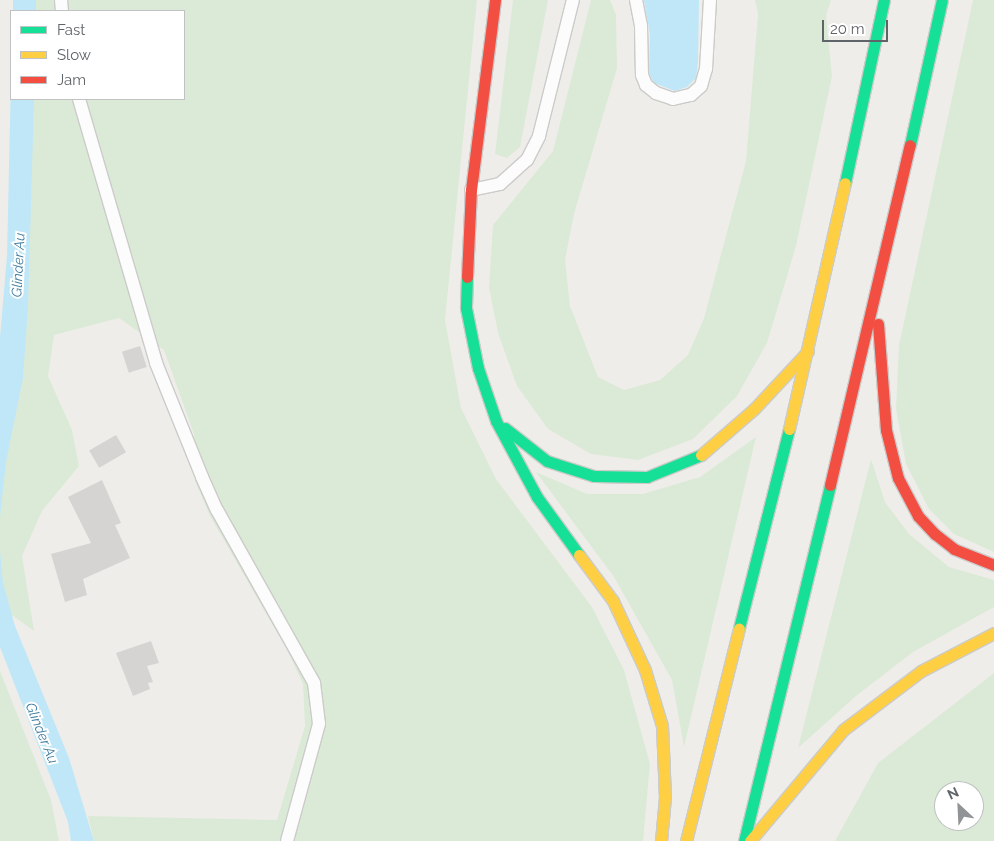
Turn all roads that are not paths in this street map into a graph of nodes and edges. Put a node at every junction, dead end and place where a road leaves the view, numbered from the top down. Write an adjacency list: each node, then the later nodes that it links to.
1 (495, 0): 8 (highway)
2 (572, 0): 8 (lane)
3 (636, 0): 4 (lane)
4 (710, 0)
5 (884, 0): 10 (highway)
6 (942, 0): 9 (highway)
7 (79, 100): 14 (lane)
8 (471, 190): 11 (highway)
9 (876, 298): 12 (highway); 17 (highway)
10 (810, 350): 11 (highway); 16 (highway)
11 (496, 421): 15 (highway)
12 (994, 564)
13 (994, 633): 18 (highway)
14 (287, 841)
15 (661, 841)
16 (686, 841)
17 (744, 841)
18 (750, 841)

